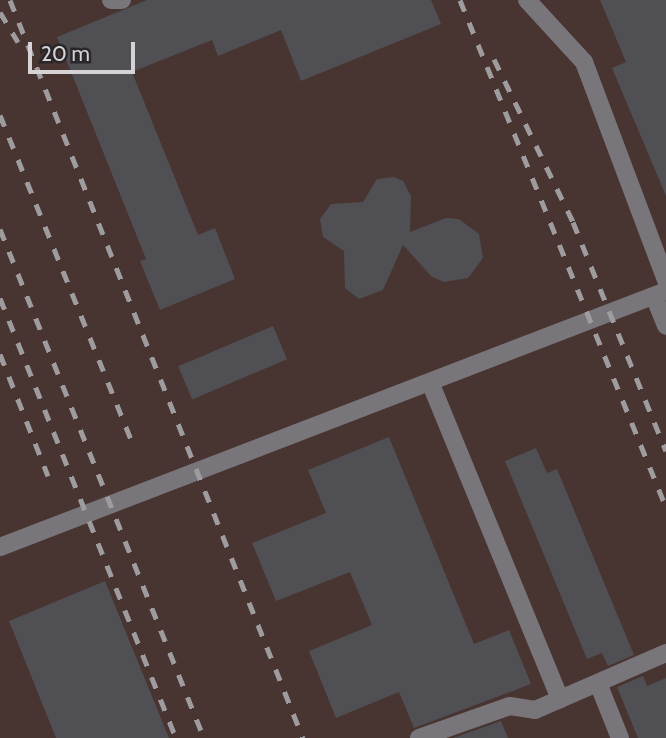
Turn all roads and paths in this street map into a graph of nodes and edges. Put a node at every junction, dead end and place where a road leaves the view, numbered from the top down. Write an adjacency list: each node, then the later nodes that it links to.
1 (111, 0): 2 (lane)
2 (122, 0)
3 (527, 0): 4 (lane)
4 (666, 280)
5 (660, 294): 6 (lane); 7 (lane)
6 (666, 326)
7 (430, 382): 8 (lane); 11 (lane)
8 (0, 547)
9 (666, 653): 10 (lane)
10 (598, 683): 11 (lane); 13 (lane)
11 (560, 699): 12 (lane)
12 (419, 738)
13 (620, 738)

